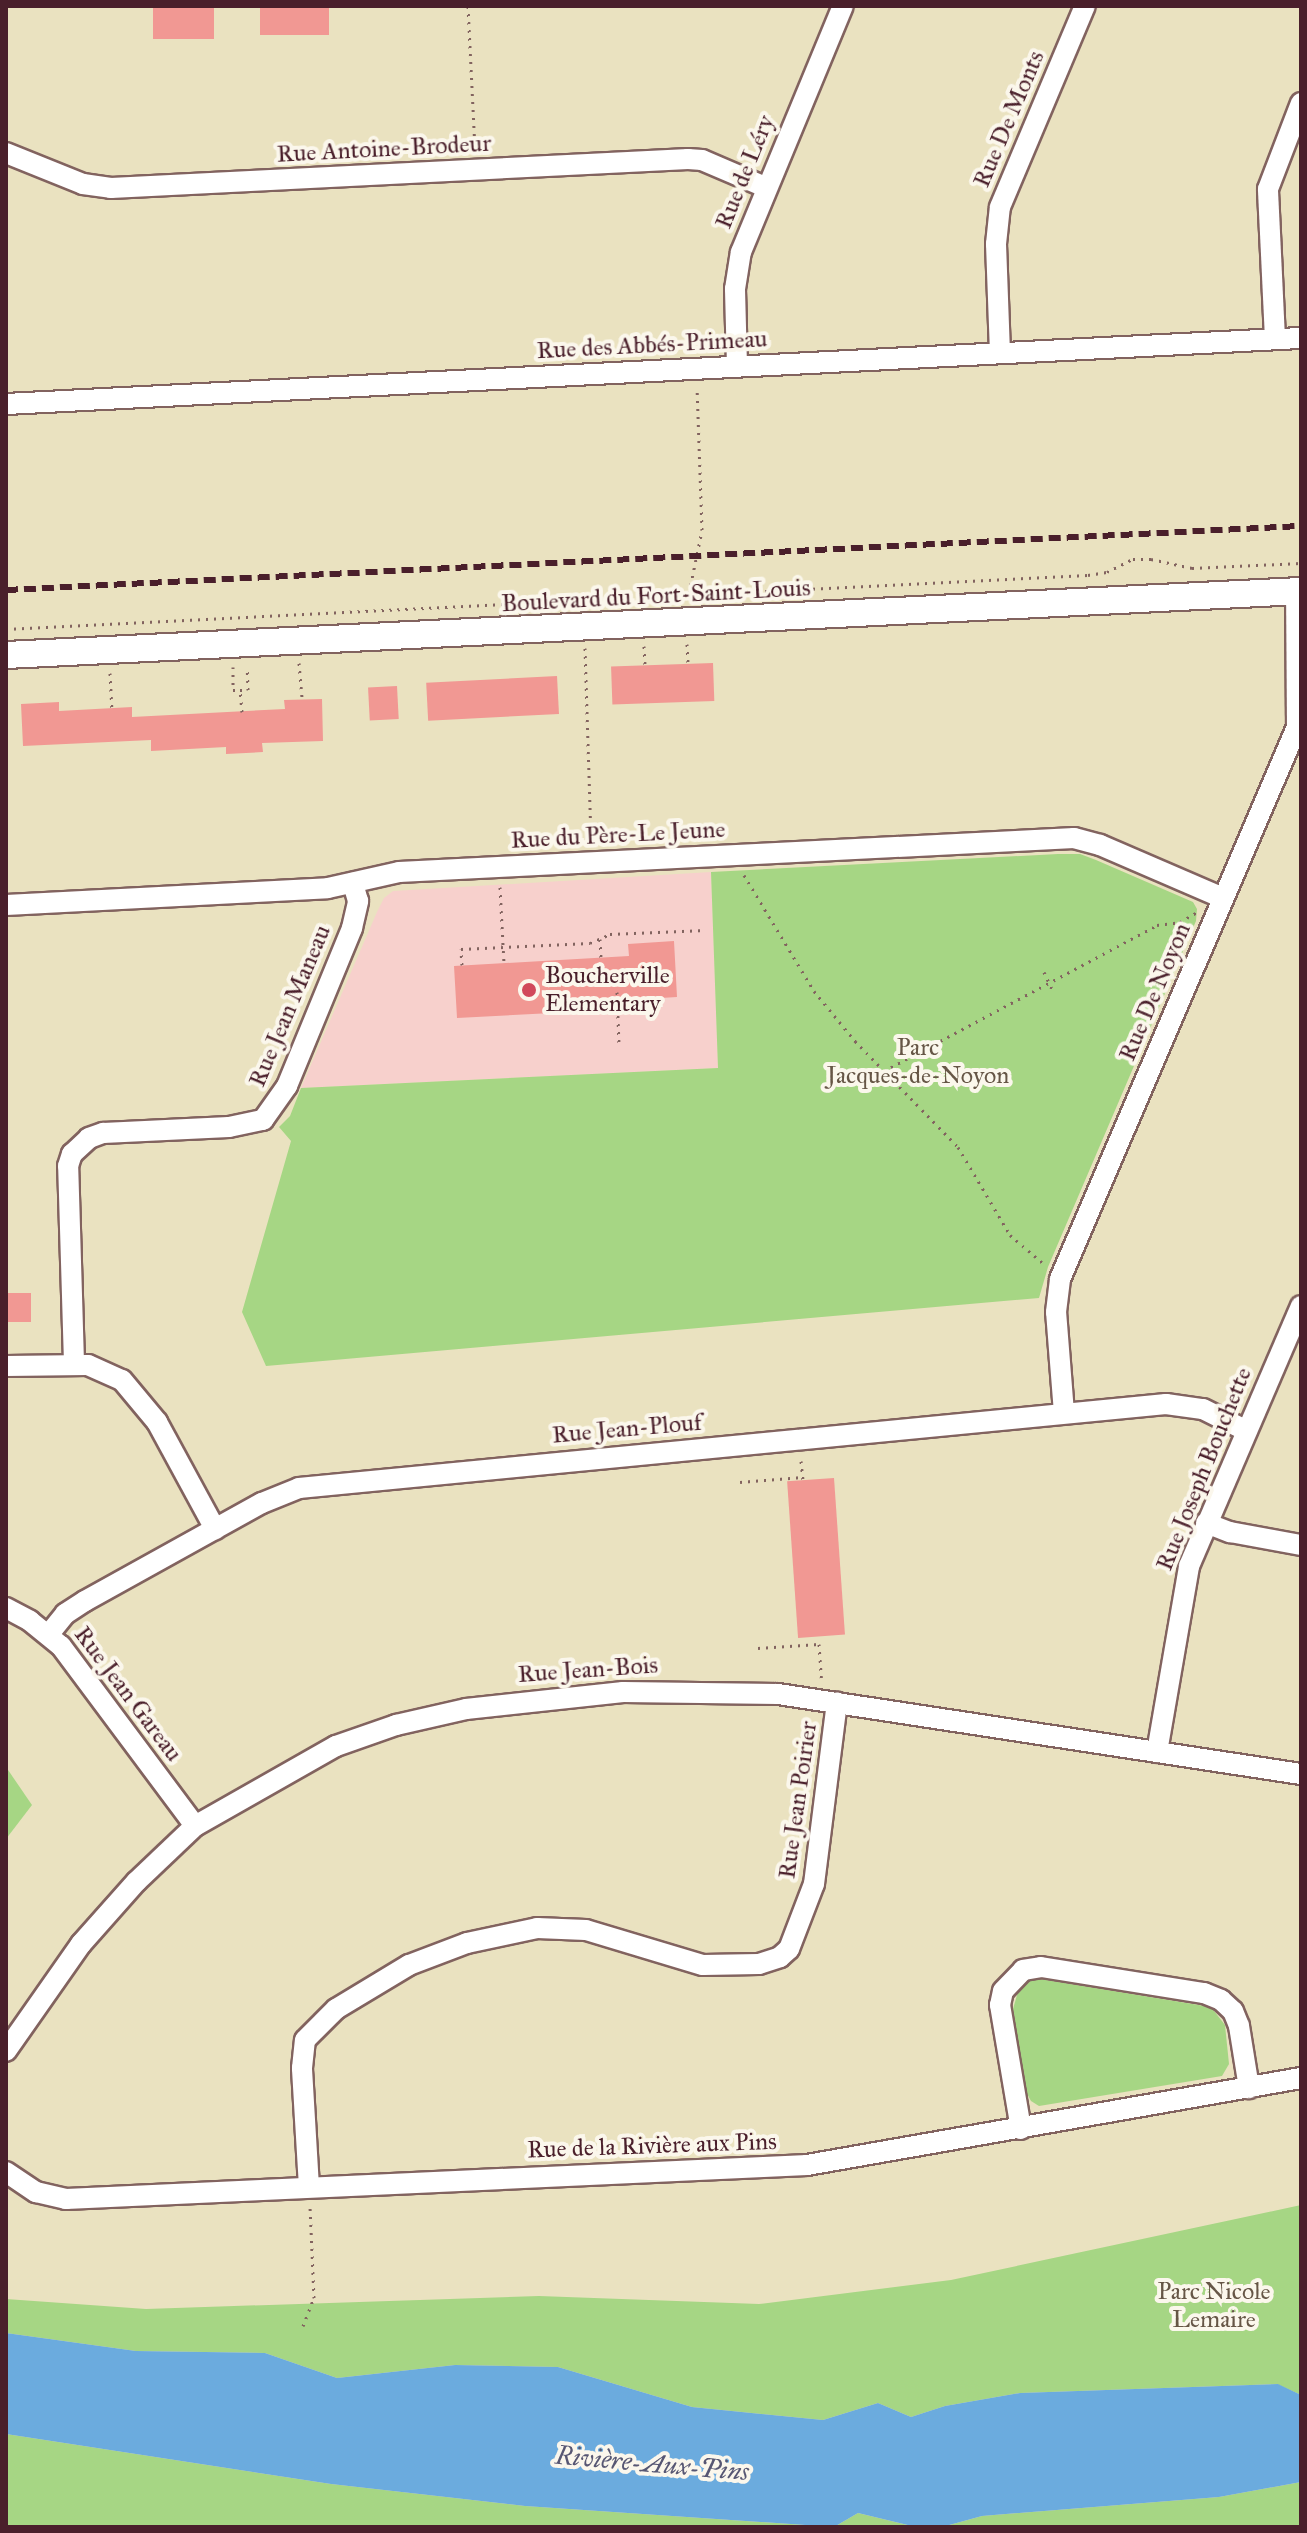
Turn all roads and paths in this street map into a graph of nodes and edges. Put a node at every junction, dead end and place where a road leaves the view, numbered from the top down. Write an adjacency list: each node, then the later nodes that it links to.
1 (468, 6): 6 (path)
2 (843, 6): 7 (street, Rue de Léry)
3 (1085, 6): 10 (street, Rue De Monts)
4 (1301, 103): 9 (street)
5 (6, 153): 7 (street, Rue Antoine-Brodeur)
6 (475, 157)
7 (765, 187): 11 (street, Rue de Léry)
8 (1301, 338): 9 (street, Rue des Abbés-Primeau)
9 (1275, 339): 10 (street, Rue des Abbés-Primeau)
10 (1000, 353): 11 (street, Rue des Abbés-Primeau)
11 (737, 366): 13 (street, Rue des Abbés-Primeau)
12 (697, 383): 16 (path)
13 (6, 404)
14 (1301, 563): 16 (path, Boulevard du Fort-Saint-Louis)
15 (1299, 591): 21 (street, Boulevard du Fort-Saint-Louis); 36 (street, Rue De Noyon)
16 (689, 595): 17 (path, Boulevard du Fort-Saint-Louis)
17 (6, 629)
18 (687, 644): 23 (path)
19 (644, 646): 25 (path)
20 (585, 648): 32 (path)
21 (6, 655)
22 (299, 663): 29 (path)
23 (688, 664)
24 (247, 666): 28 (path)
25 (645, 666)
26 (233, 667): 28 (path)
27 (110, 673): 30 (path)
28 (240, 690): 31 (path)
29 (302, 700)
30 (112, 708)
31 (242, 712)
32 (591, 848)
33 (740, 868): 50 (path)
34 (500, 881): 41 (path)
35 (353, 883): 36 (street, Rue du Père-Le Jeune); 37 (street, Rue du Père-Le Jeune); 53 (street, Rue Jean Maneau)
36 (1223, 898): 55 (street, Rue De Noyon)
37 (6, 905)
38 (1200, 910): 46 (path)
39 (706, 930): 40 (path)
40 (600, 939): 41 (path); 42 (path)
41 (503, 947): 43 (path); 44 (path)
42 (601, 958)
43 (504, 963)
44 (462, 965)
45 (1044, 972): 46 (path)
46 (1049, 982): 48 (path); 50 (path)
47 (617, 992): 49 (path)
48 (1054, 993)
49 (619, 1045)
50 (884, 1071): 51 (path)
51 (1051, 1270)
52 (1301, 1306): 56 (street, Rue Joseph Bouchette)
53 (74, 1363): 54 (street); 60 (street)
54 (6, 1366)
55 (1064, 1413): 56 (street, Rue Jean-Plouf); 60 (street, Rue Jean-Plouf)
56 (1245, 1430): 59 (street, Rue Joseph Bouchette)
57 (800, 1452): 58 (path)
58 (740, 1482)
59 (1206, 1523): 61 (street); 69 (street, Rue Joseph Bouchette)
60 (215, 1529): 63 (street, Rue Jean-Plouf)
61 (1301, 1545)
62 (6, 1608): 63 (street, Rue Jean Gareau)
63 (49, 1634): 71 (street, Rue Jean Gareau)
64 (819, 1637): 65 (path)
65 (819, 1644): 66 (path); 67 (path)
66 (758, 1648)
67 (822, 1687)
68 (837, 1702): 69 (street, Rue Jean-Bois); 71 (street, Rue Jean-Bois); 77 (street, Rue Jean Poirier)
69 (1157, 1752): 70 (street, Rue Jean-Bois)
70 (1301, 1774)
71 (195, 1826): 72 (street, Rue Jean-Bois)
72 (6, 2051)
73 (1301, 2078): 74 (street, Rue de la Rivière aux Pins)
74 (1249, 2088): 75 (street, Rue de la Rivière aux Pins); 75 (street)
75 (1021, 2129): 77 (street, Rue de la Rivière aux Pins)
76 (6, 2172): 77 (street, Rue de la Rivière aux Pins)
77 (310, 2193): 78 (path)
78 (303, 2326)

